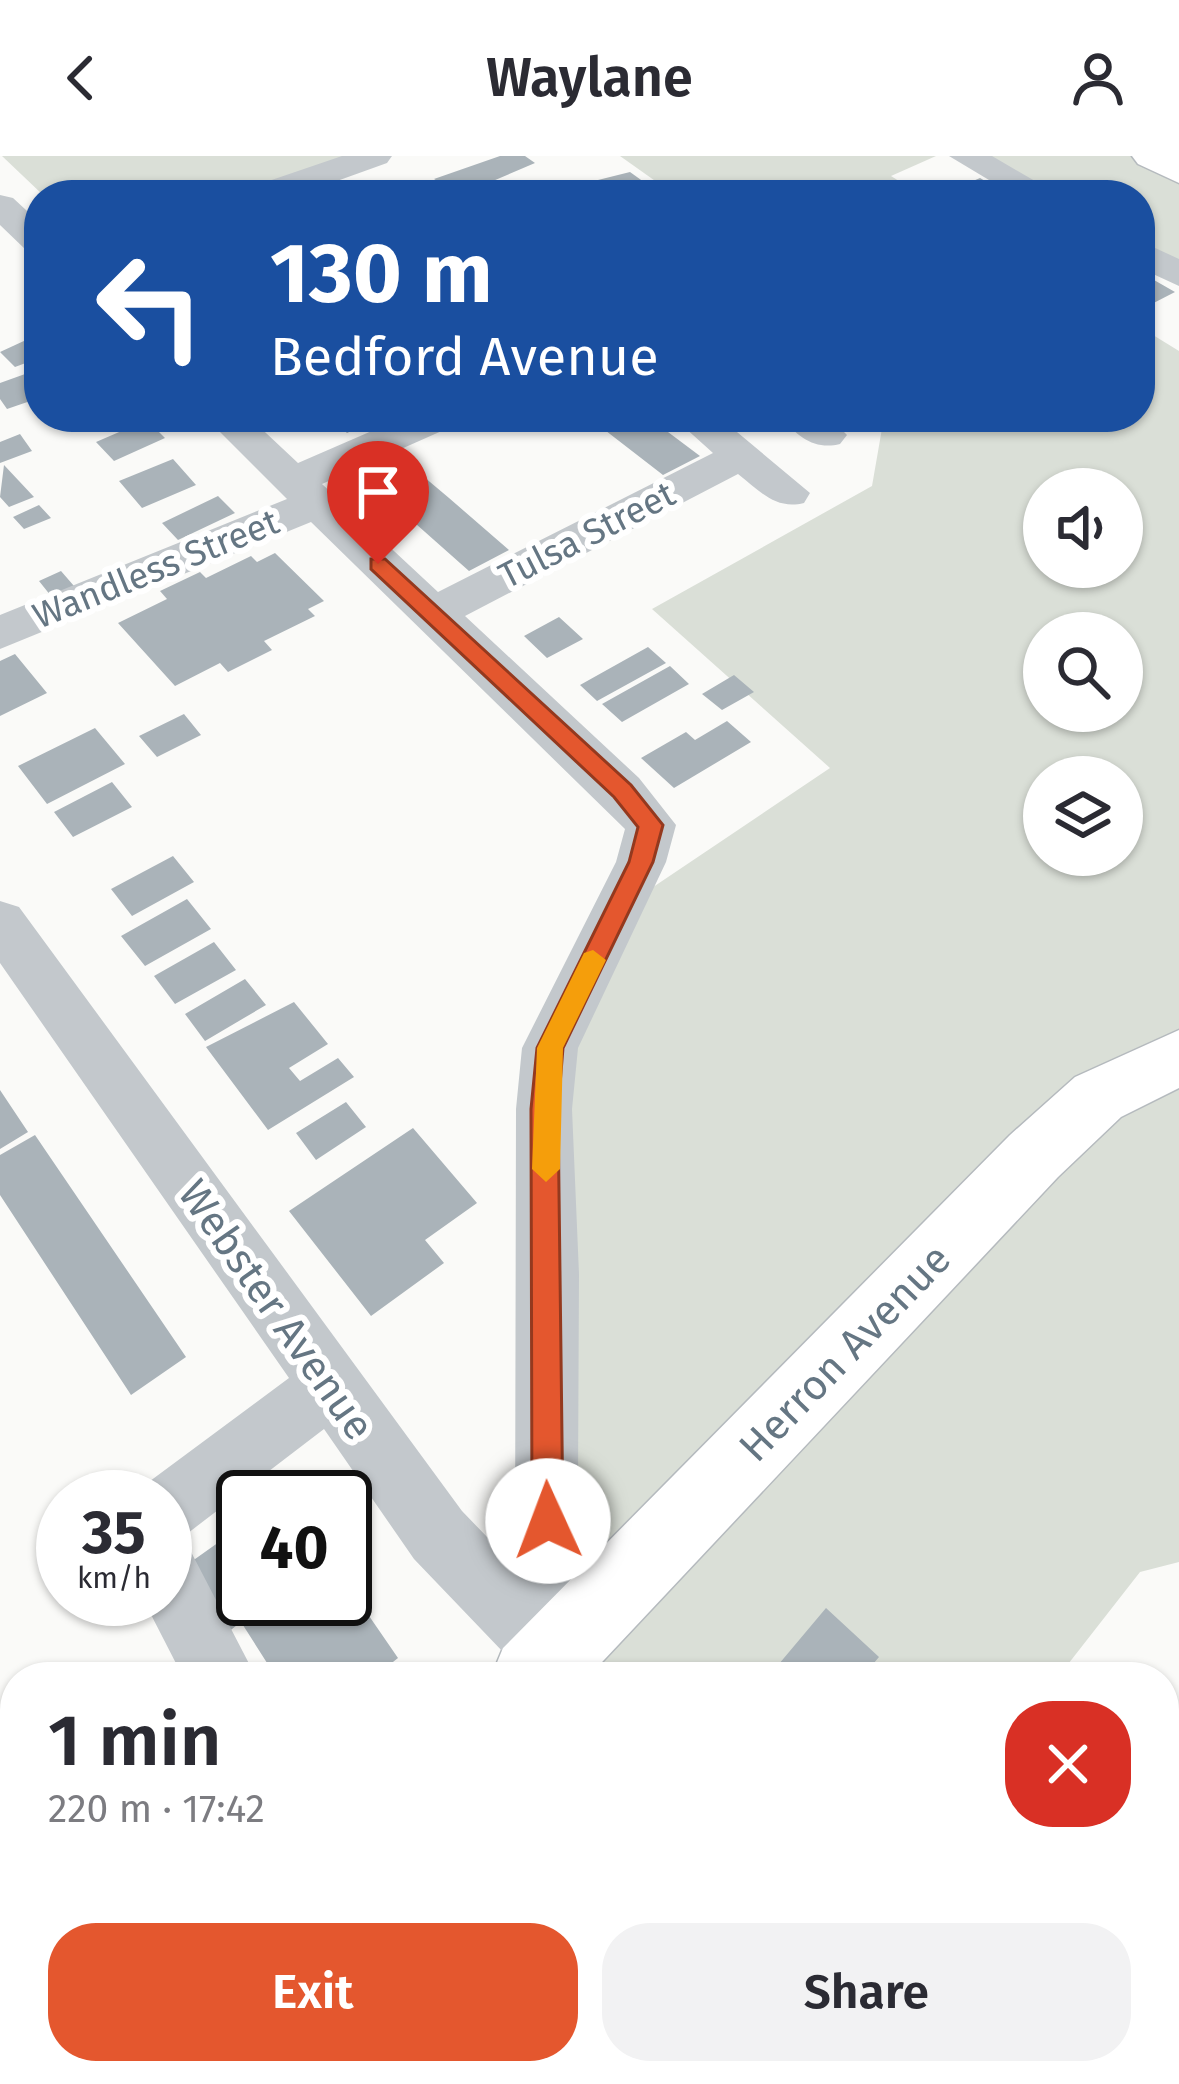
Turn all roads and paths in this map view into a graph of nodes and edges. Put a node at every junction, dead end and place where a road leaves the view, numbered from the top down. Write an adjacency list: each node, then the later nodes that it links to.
1 (375, 156): 5 (street)
2 (966, 156): 6 (street)
3 (1152, 156): 4 (main road)
4 (1179, 171)
5 (307, 180)
6 (1012, 180)
7 (0, 206): 8 (street)
8 (24, 228)
9 (239, 432): 13 (street)
10 (412, 432): 13 (street, Wandless Street)
11 (712, 432): 12 (street)
12 (742, 455): 14 (street); 15 (street, Tulsa Street)
13 (302, 493): 15 (street); 16 (street, Wandless Street)
14 (789, 493)
15 (433, 614): 24 (street)
16 (0, 633)
17 (0, 922): 19 (street, Webster Avenue)
18 (1179, 1057): 25 (main road, Herron Avenue)
19 (329, 1386): 20 (street); 23 (street, Webster Avenue)
20 (192, 1490)
21 (192, 1623): 22 (street)
22 (213, 1662)
23 (547, 1662)
24 (554, 1662)
25 (561, 1662)

